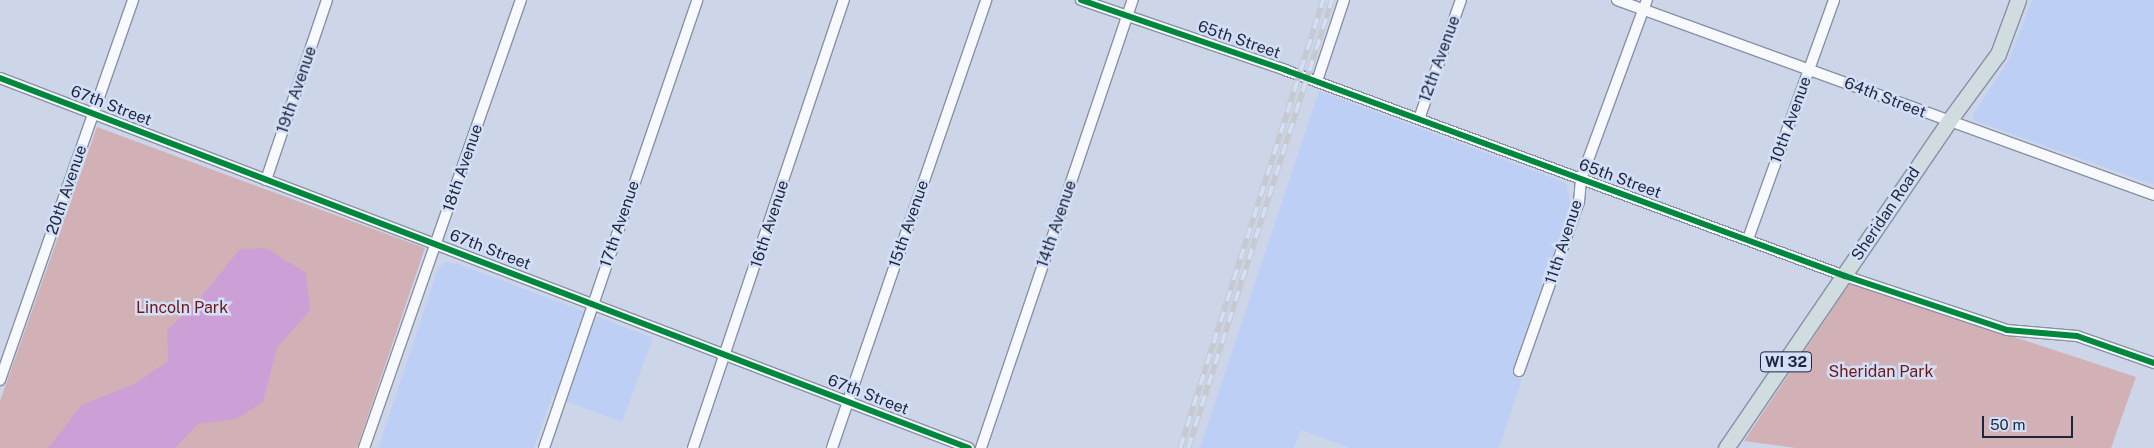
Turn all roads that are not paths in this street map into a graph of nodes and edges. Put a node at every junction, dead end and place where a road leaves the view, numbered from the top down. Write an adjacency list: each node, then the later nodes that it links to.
1 (133, 0): 19 (street, 20th Avenue)
2 (327, 0): 23 (street, 19th Avenue)
3 (521, 0): 26 (street, 18th Avenue)
4 (697, 0): 28 (street, 17th Avenue)
5 (844, 0): 29 (street, 16th Avenue)
6 (986, 0): 33 (street, 15th Avenue)
7 (1081, 0): 15 (street, 65th Street)
8 (1133, 0): 15 (street, 14th Avenue)
9 (1344, 0): 18 (street)
10 (1461, 0): 20 (street, 12th Avenue)
11 (1617, 0): 14 (street, 64th Street)
12 (1834, 0): 16 (street, 10th Avenue)
13 (2018, 0): 21 (main road, Sheridan Road / WI 32)
14 (1645, 5): 16 (street, 64th Street); 22 (street, 11th Avenue)
15 (1127, 16): 18 (street, 65th Street); 39 (street, 14th Avenue)
16 (1809, 69): 21 (street, 64th Street); 25 (street, 10th Avenue)
17 (0, 78): 19 (street, 67th Street)
18 (1318, 81): 20 (street, 65th Street)
19 (94, 114): 23 (street, 67th Street); 32 (street, 20th Avenue)
20 (1419, 119): 22 (street, 65th Street)
21 (1948, 122): 24 (street, 64th Street); 27 (main road, Sheridan Road / WI 32)
22 (1581, 179): 25 (street, 65th Street); 31 (street, 11th Avenue)
23 (266, 180): 26 (street, 67th Street)
24 (2154, 195)
25 (1748, 239): 27 (street, 65th Street)
26 (437, 245): 28 (street, 67th Street); 34 (street, 18th Avenue)
27 (1846, 276): 30 (street, 65th Street); 40 (main road, Sheridan Road / WI 32)
28 (593, 304): 29 (street, 67th Street); 35 (street, 17th Avenue)
29 (726, 355): 33 (street, 67th Street); 36 (street, 16th Avenue)
30 (2154, 363)
31 (1519, 371)
32 (0, 380)
33 (848, 402): 37 (street, 15th Avenue); 38 (street, 67th Street)
34 (364, 448)
35 (544, 448)
36 (694, 448)
37 (832, 448)
38 (969, 448)
39 (981, 448)
40 (1726, 448)

